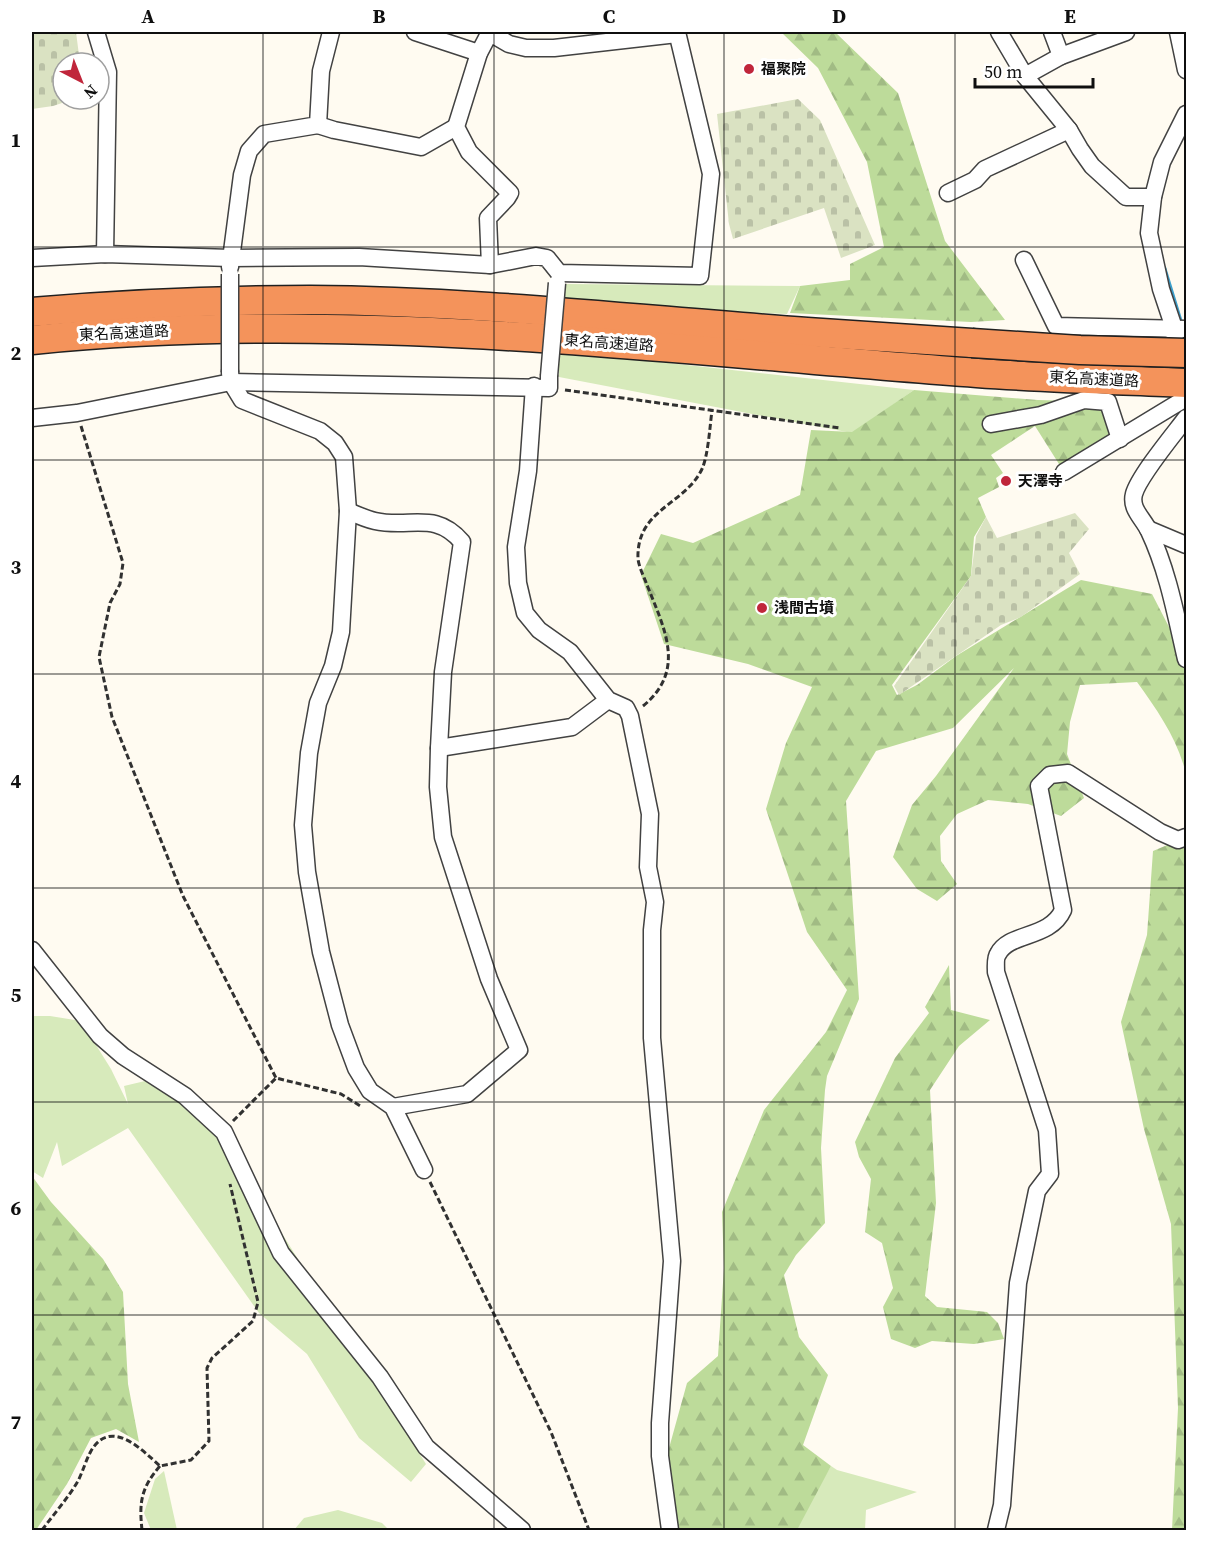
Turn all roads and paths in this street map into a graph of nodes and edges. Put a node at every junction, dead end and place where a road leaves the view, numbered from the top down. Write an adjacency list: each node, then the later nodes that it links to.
1 (96, 32): 20 (street)
2 (331, 32): 15 (street)
3 (415, 32): 10 (street)
4 (490, 32): 9 (street); 10 (street)
5 (999, 32): 13 (street)
6 (1052, 32): 11 (street)
7 (1126, 32): 11 (street)
8 (1178, 32): 12 (street)
9 (677, 33): 25 (street)
10 (479, 53): 16 (street)
11 (1062, 56): 13 (street)
12 (1186, 70)
13 (1025, 76): 17 (street)
14 (1186, 114): 19 (street)
15 (318, 125): 16 (street); 24 (street)
16 (456, 127): 23 (street)
17 (1069, 130): 18 (street); 19 (street)
18 (948, 193)
19 (1153, 197): 27 (street)
20 (105, 254): 21 (street); 24 (street)
21 (32, 258)
22 (1024, 260): 27 (street)
23 (490, 265): 24 (street); 25 (street)
24 (230, 266): 30 (street, bridge)
25 (558, 278): 32 (street, bridge)
26 (32, 312): 27 (highway, 東名高速道路, bridge)
27 (1182, 337): 29 (street)
28 (32, 340): 31 (highway, 東名高速道路)
29 (1186, 372)
30 (231, 377): 32 (street); 35 (street); 42 (street)
31 (1186, 382)
32 (544, 383): 34 (path); 46 (street)
33 (1186, 398): 40 (street)
34 (712, 410): 39 (path); 47 (path)
35 (77, 413): 36 (street); 51 (path)
36 (32, 418)
37 (1186, 418): 43 (street)
38 (991, 424): 40 (street)
39 (840, 428)
40 (1120, 439): 41 (street)
41 (1064, 472)
42 (348, 511): 48 (street); 52 (street)
43 (1148, 529): 44 (street); 45 (street)
44 (1186, 546)
45 (1186, 659)
46 (608, 700): 47 (street); 48 (street)
47 (630, 716): 62 (street)
48 (439, 748): 52 (street)
49 (1186, 837): 63 (street)
50 (32, 950): 54 (street)
51 (276, 1078): 53 (path); 54 (path)
52 (393, 1107): 56 (street)
53 (367, 1110)
54 (224, 1132): 55 (street)
55 (233, 1150): 57 (path); 60 (street)
56 (424, 1170): 61 (path)
57 (160, 1466): 58 (path); 59 (path)
58 (42, 1530)
59 (142, 1530)
60 (522, 1530)
61 (589, 1530)
62 (670, 1530)
63 (996, 1530)

